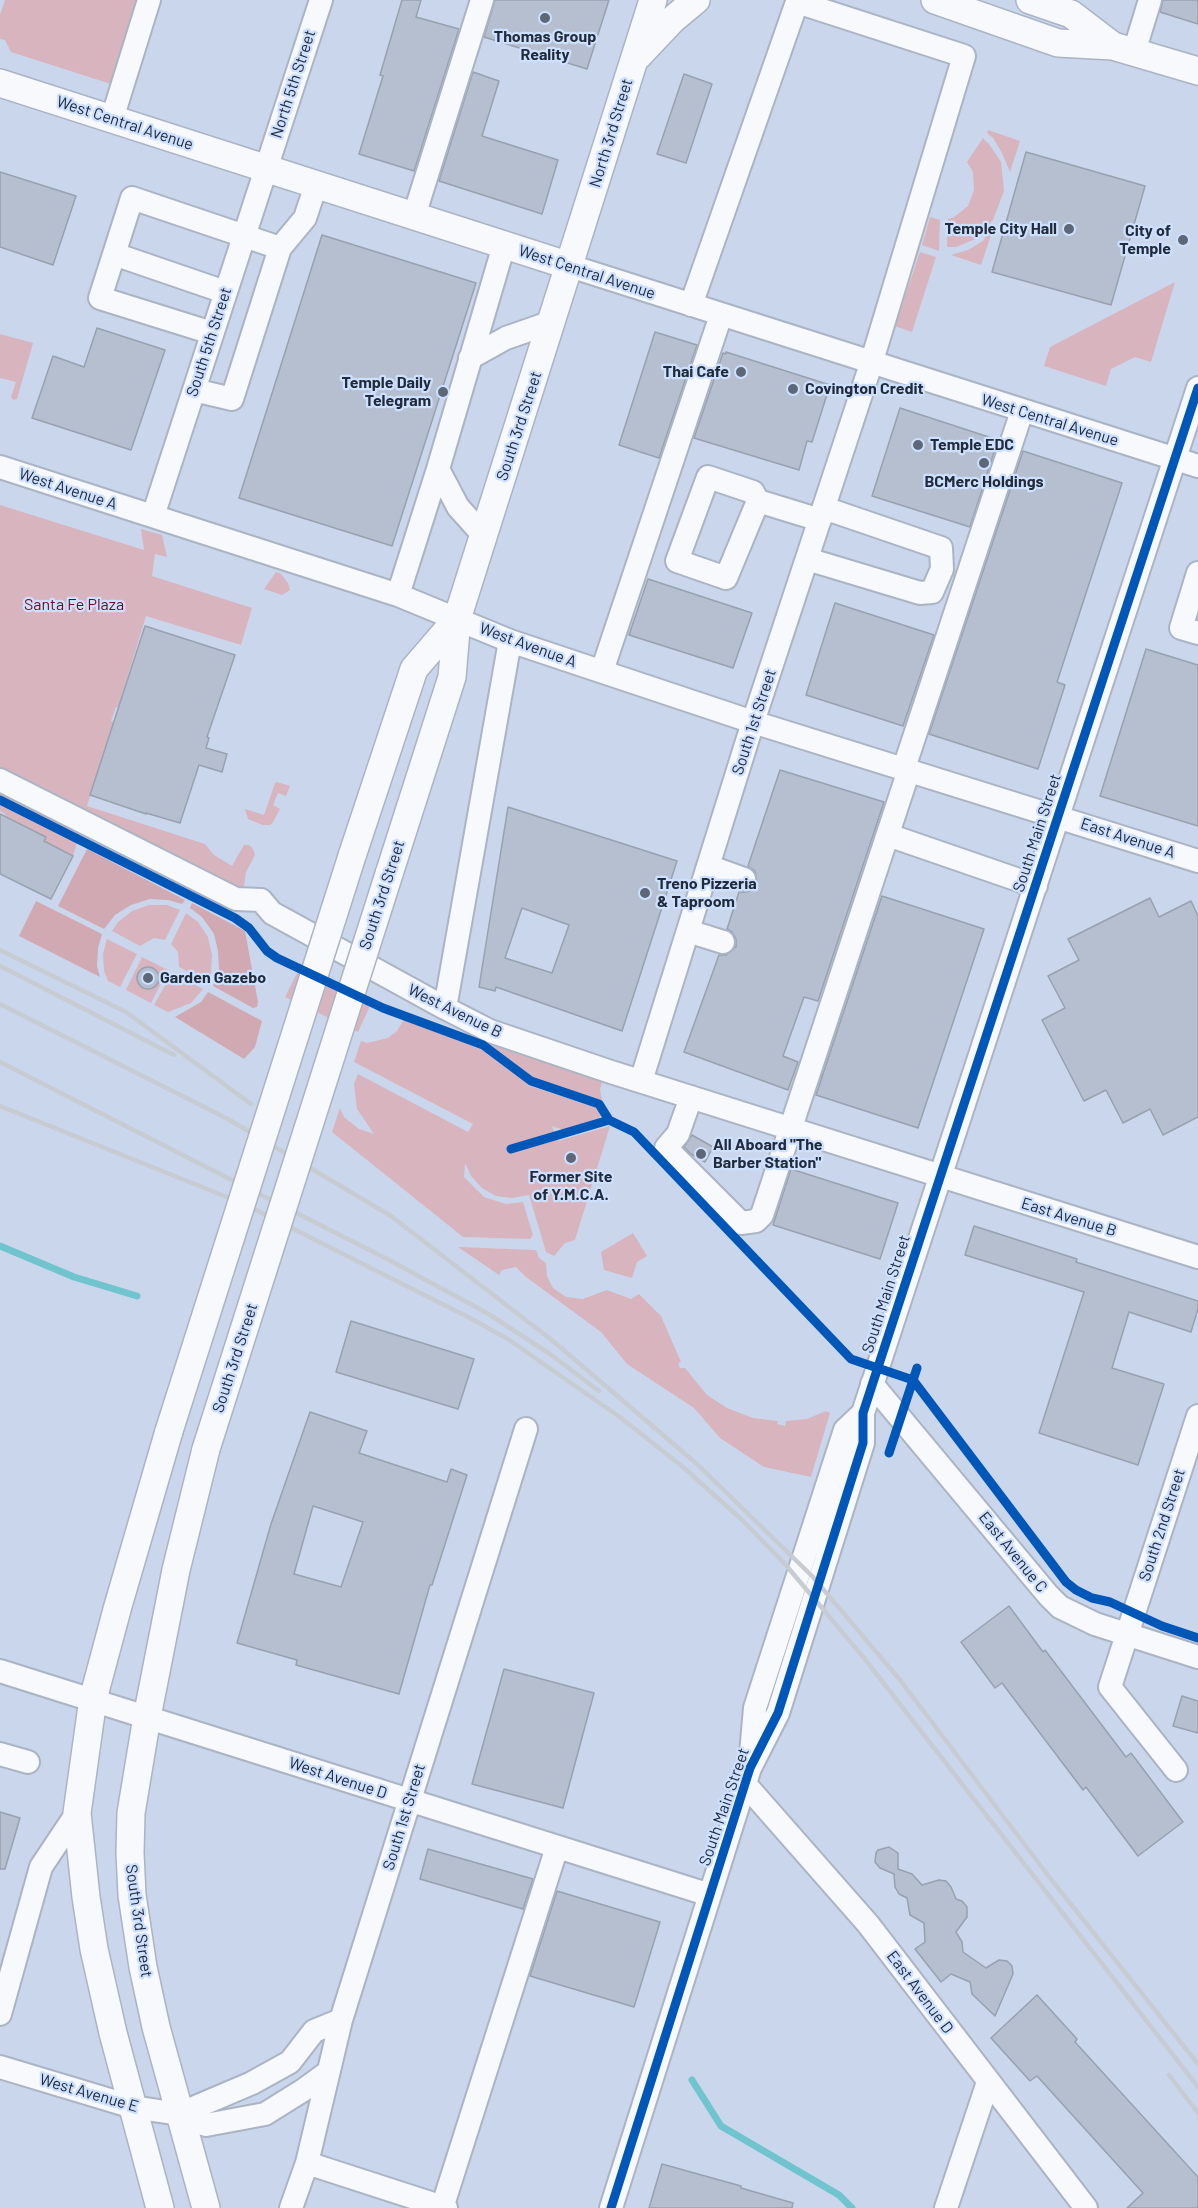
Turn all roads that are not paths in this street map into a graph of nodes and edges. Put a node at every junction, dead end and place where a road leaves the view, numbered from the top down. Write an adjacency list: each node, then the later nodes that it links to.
1 (149, 0): 13 (street)
2 (321, 0): 14 (street, North 5th Street)
3 (482, 0): 16 (street)
4 (653, 0): 10 (main road, North 3rd Street)
5 (696, 0): 10 (main road)
6 (936, 0): 9 (main road)
7 (1030, 0): 9 (main road)
8 (1150, 0): 9 (street)
9 (1123, 49): 11 (main road)
10 (634, 62): 21 (main road, North 3rd Street)
11 (1198, 71)
12 (0, 83): 13 (main road, West Central Avenue)
13 (112, 119): 14 (main road, West Central Avenue)
14 (265, 168): 15 (main road, West Central Avenue); 17 (street, South 5th Street)
15 (316, 185): 16 (main road, West Central Avenue); 19 (street)
16 (414, 216): 18 (main road, West Central Avenue)
17 (243, 236): 19 (street); 20 (street); 22 (street, South 5th Street)
18 (504, 246): 21 (main road, West Central Avenue); 27 (street)
19 (280, 248): 30 (street)
20 (114, 254): 22 (street); 26 (street)
21 (570, 266): 23 (street, West Central Avenue); 25 (main road, South 3rd Street)
22 (225, 292): 26 (street, South 5th Street)
23 (691, 306): 24 (street, West Central Avenue); 28 (street, South 1st Street)
24 (721, 315): 28 (street, West Central Avenue); 46 (street)
25 (552, 322): 27 (street); 39 (main road, South 3rd Street)
26 (212, 333): 30 (street, South 5th Street)
27 (470, 358): 35 (street)
28 (871, 364): 31 (street, West Central Avenue); 37 (street, South 1st Street)
29 (1198, 388): 32 (street, South Main Street)
30 (194, 390): 38 (street, South 5th Street)
31 (1022, 411): 32 (street, West Central Avenue); 48 (street)
32 (1176, 459): 33 (street, West Central Avenue); 50 (street, South Main Street)
33 (1198, 466)
34 (0, 467): 38 (street, West Avenue A)
35 (438, 469): 39 (street); 42 (street)
36 (758, 501): 36 (street); 37 (street)
37 (822, 514): 40 (street, South 1st Street); 40 (street)
38 (153, 516): 42 (street, West Avenue A)
39 (484, 536): 43 (main road, South 3rd Street)
40 (807, 559): 47 (street, South 1st Street)
41 (1198, 573): 44 (street)
42 (398, 595): 43 (street, West Avenue A)
43 (457, 619): 45 (street, West Avenue A); 70 (main road, South 3rd Street, bridge); 71 (main road, South 3rd Street, bridge)
44 (1198, 633)
45 (510, 640): 46 (street, West Avenue A); 58 (street)
46 (602, 671): 47 (street, West Avenue A)
47 (753, 722): 48 (street, West Avenue A); 53 (street, South 1st Street)
48 (907, 769): 50 (street, West Avenue A); 51 (street)
49 (0, 780): 58 (street, West Avenue B)
50 (1059, 816): 52 (street, East Avenue A); 55 (street, South Main Street)
51 (888, 835): 55 (street); 61 (street)
52 (1198, 861)
53 (708, 866): 54 (street); 56 (street, South 1st Street)
54 (744, 879)
55 (1036, 886): 62 (street, South Main Street)
56 (688, 931): 57 (street); 59 (street, South 1st Street)
57 (723, 942)
58 (445, 1008): 59 (street, West Avenue B)
59 (641, 1081): 60 (street, West Avenue B)
60 (691, 1097): 61 (street, West Avenue B); 61 (street)
61 (790, 1128): 62 (street, West Avenue B)
62 (940, 1176): 63 (street, East Avenue B); 64 (street, South Main Street)
63 (1198, 1257)
64 (872, 1384): 67 (street, East Avenue C); 75 (street, South Main Street)
65 (1198, 1416): 67 (street, South 2nd Street)
66 (526, 1429): 76 (street, South 1st Street)
67 (1126, 1634): 68 (street, East Avenue C); 74 (street, South 2nd Street)
68 (1198, 1657)
69 (0, 1671): 70 (street, West Avenue D)
70 (93, 1699): 71 (street, West Avenue D); 77 (main road, South 3rd Street)
71 (147, 1717): 76 (street, West Avenue D); 86 (main road, South 3rd Street)
72 (0, 1754): 73 (street)
73 (28, 1762)
74 (1176, 1770)
75 (748, 1776): 79 (street, South Main Street); 84 (street, East Avenue D)
76 (409, 1801): 78 (street, West Avenue D); 81 (street, South 1st Street)
77 (77, 1813): 80 (street, South 3rd Street); 85 (main road, South 3rd Street)
78 (557, 1847): 79 (street, West Avenue D); 91 (street)
79 (710, 1895): 92 (street, South Main Street)
80 (0, 2014)
81 (341, 2020): 83 (street, South 1st Street); 86 (street)
82 (0, 2067): 85 (street, West Avenue E)
83 (327, 2073): 86 (street, West Avenue E); 87 (street, South 1st Street)
84 (988, 2082): 93 (street); 94 (street, East Avenue D)
85 (133, 2107): 86 (street, West Avenue E); 88 (main road)
86 (179, 2114): 89 (main road)
87 (307, 2163): 90 (street, South 1st Street); 91 (street)
88 (160, 2208)
89 (206, 2208)
90 (291, 2208)
91 (443, 2208)
92 (611, 2208)
93 (946, 2208)
94 (1086, 2208)

